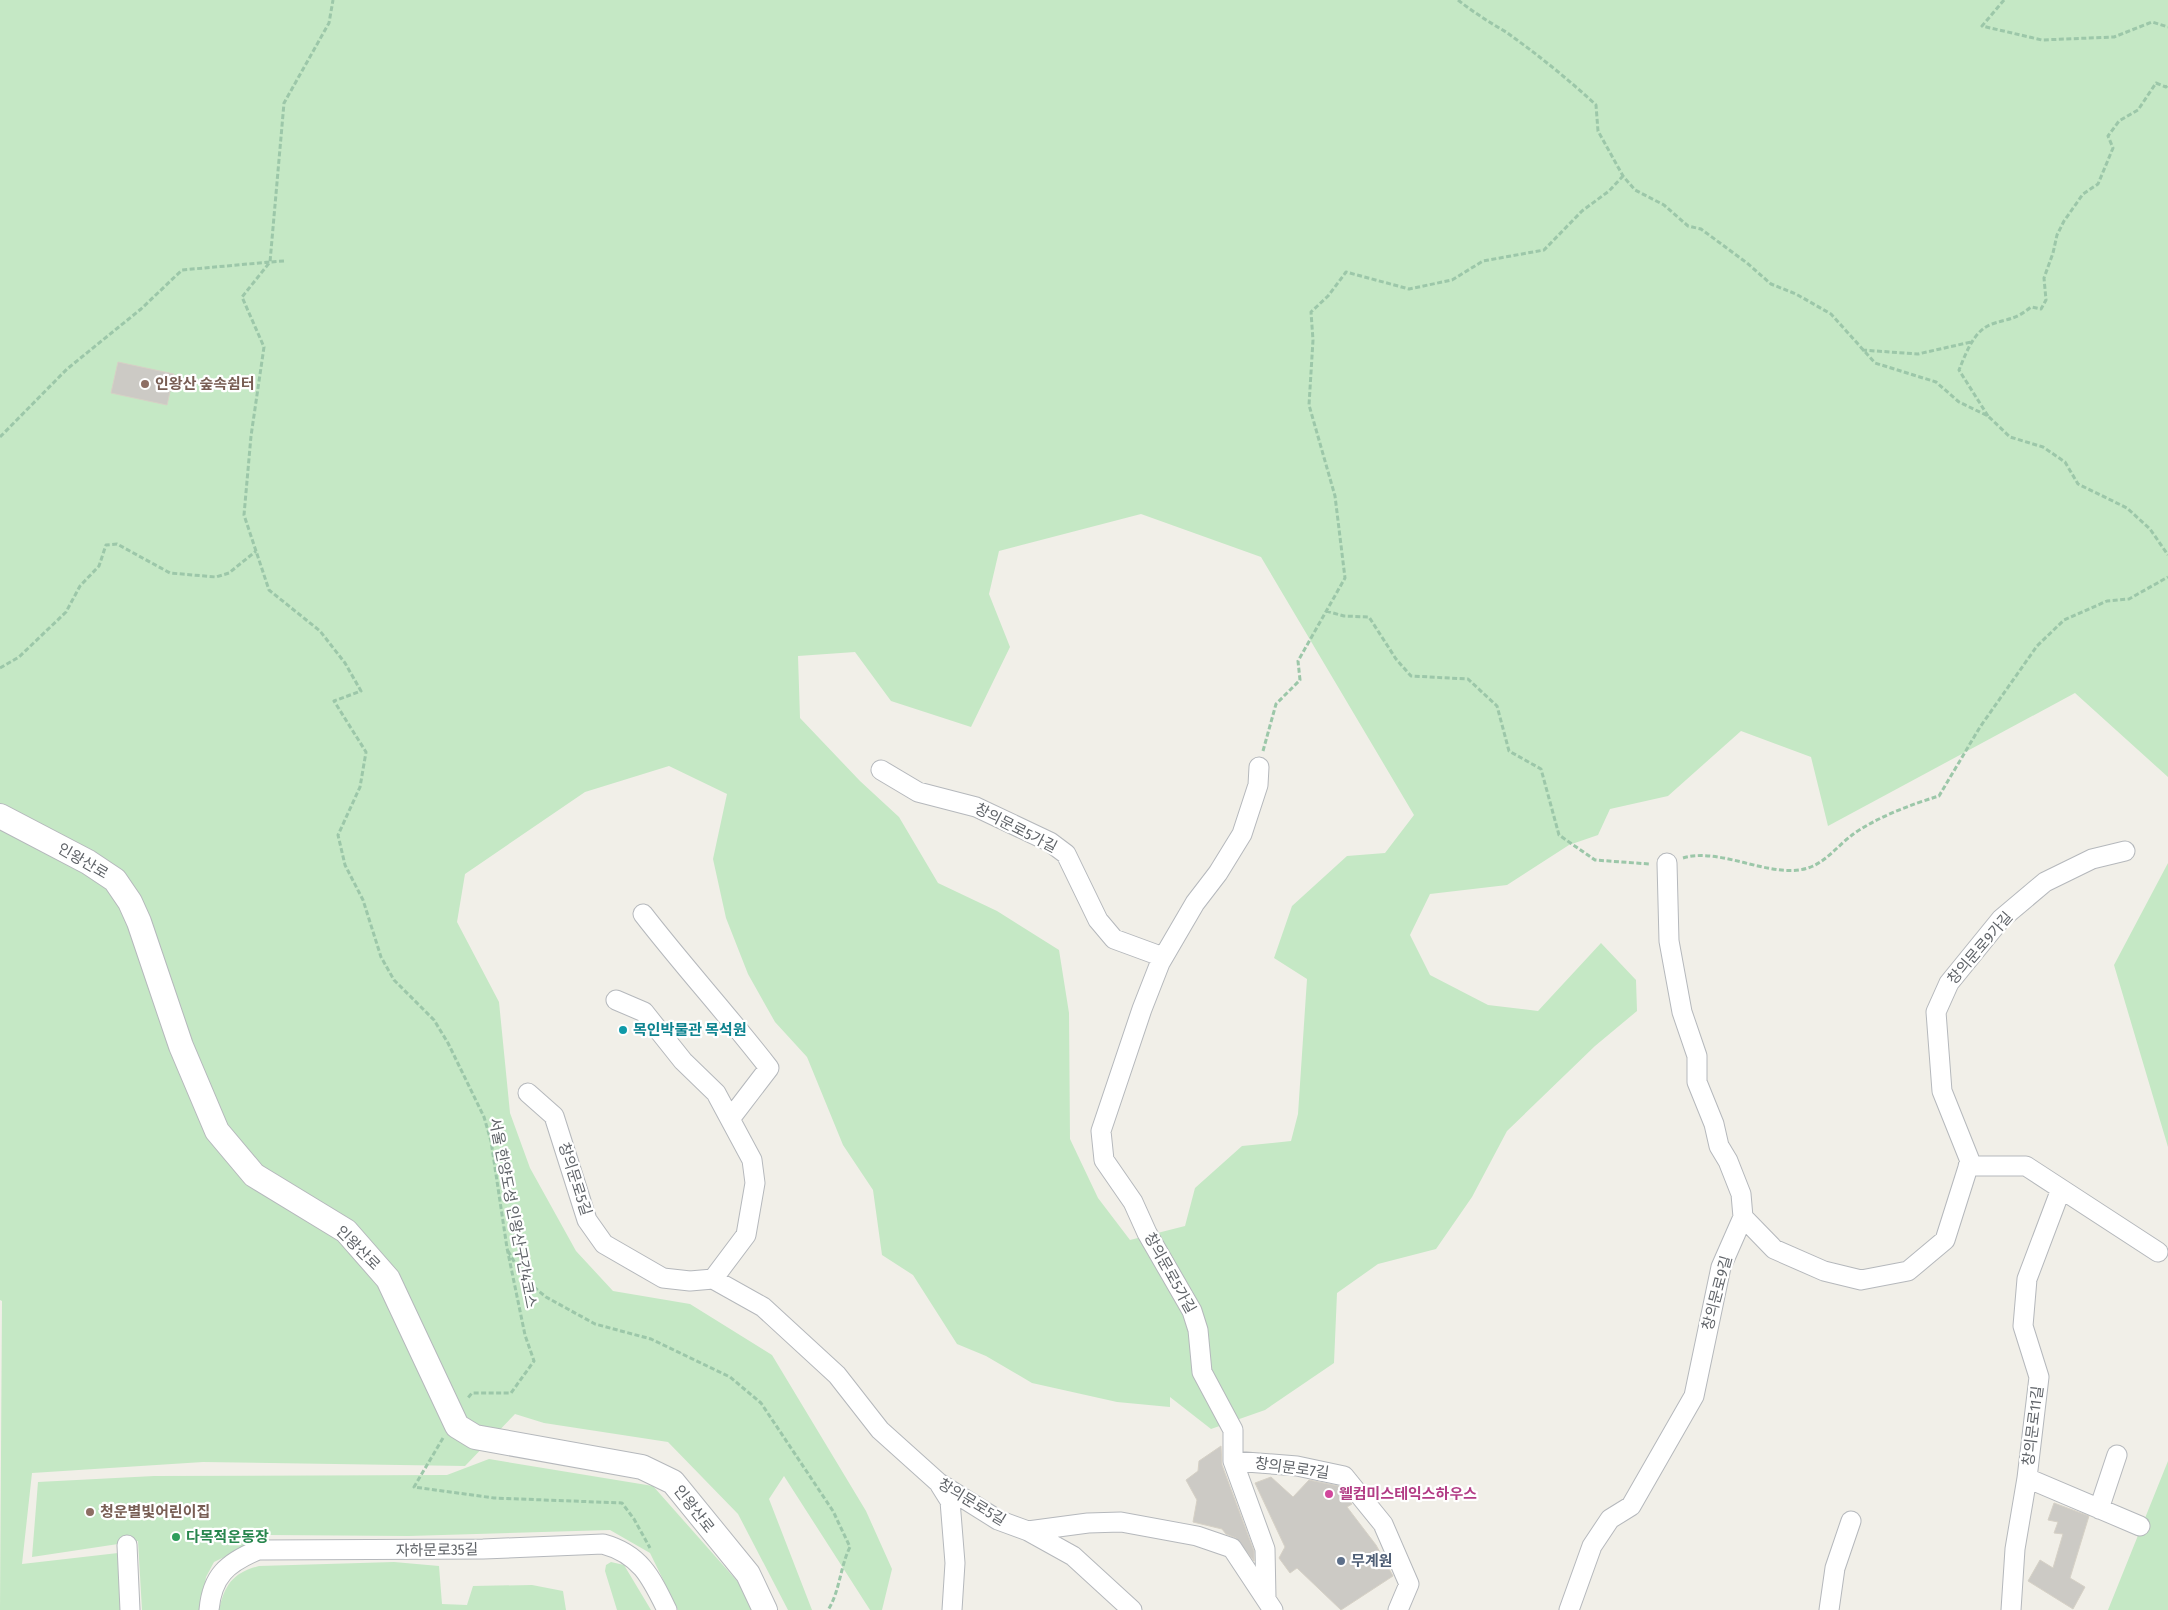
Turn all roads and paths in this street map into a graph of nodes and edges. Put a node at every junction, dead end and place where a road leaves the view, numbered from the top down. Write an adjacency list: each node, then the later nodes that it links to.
1 (333, 0): 8 (path)
2 (1458, 0): 6 (path)
3 (2004, 0): 4 (path)
4 (2168, 26)
5 (2168, 85): 9 (path)
6 (1623, 176): 10 (path); 16 (path)
7 (284, 261): 8 (path)
8 (270, 262): 12 (path); 13 (path, 서울 한양도성 인왕산구간4코스)
9 (1971, 342): 10 (path); 11 (path)
10 (1862, 350): 11 (path)
11 (1988, 416): 14 (path)
12 (0, 437)
13 (256, 551): 17 (path); 31 (path, 서울 한양도성 인왕산구간4코스)
14 (2168, 555)
15 (2168, 576): 22 (path)
16 (1326, 611): 18 (path); 22 (path)
17 (0, 668)
18 (1259, 767): 24 (street, 창의문로5가길)
19 (881, 770): 24 (street, 창의문로5가길)
20 (0, 816): 34 (street, 인왕산로)
21 (2125, 851): 28 (street, 창의문로9가길)
22 (1667, 864): 30 (street, 창의문로9길)
23 (644, 914): 27 (street)
24 (1163, 958): 36 (street, 창의문로5가길)
25 (616, 1000): 27 (street)
26 (528, 1093): 33 (street, 창의문로5길)
27 (730, 1120): 33 (street)
28 (1968, 1166): 29 (street); 30 (street)
29 (2061, 1189): 32 (street); 37 (street, 창의문로11길)
30 (1743, 1218): 54 (street, 창의문로9길)
31 (507, 1248): 34 (path, 서울 한양도성 인왕산구간4코스); 50 (path)
32 (2158, 1252)
33 (713, 1279): 38 (street, 창의문로5길)
34 (452, 1417): 44 (path, 서울 한양도성 인왕산구간4코스); 49 (street, 인왕산로)
35 (2116, 1455): 39 (street)
36 (1233, 1461): 45 (street, 창의문로5가길); 53 (street, 창의문로7길)
37 (2028, 1478): 39 (street); 56 (street, 창의문로11길)
38 (939, 1483): 42 (street, 창의문로5길); 51 (street)
39 (2099, 1509): 41 (street)
40 (1851, 1521): 55 (street)
41 (2140, 1526)
42 (1028, 1531): 45 (street, 창의문로5길); 52 (street)
43 (127, 1545): 46 (street)
44 (652, 1553)
45 (1270, 1604)
46 (130, 1610)
47 (209, 1610): 48 (street, 자하문로35길)
48 (667, 1610)
49 (765, 1610)
50 (828, 1610)
51 (952, 1610)
52 (1132, 1610)
53 (1398, 1610)
54 (1569, 1610)
55 (1829, 1610)
56 (2011, 1610)

